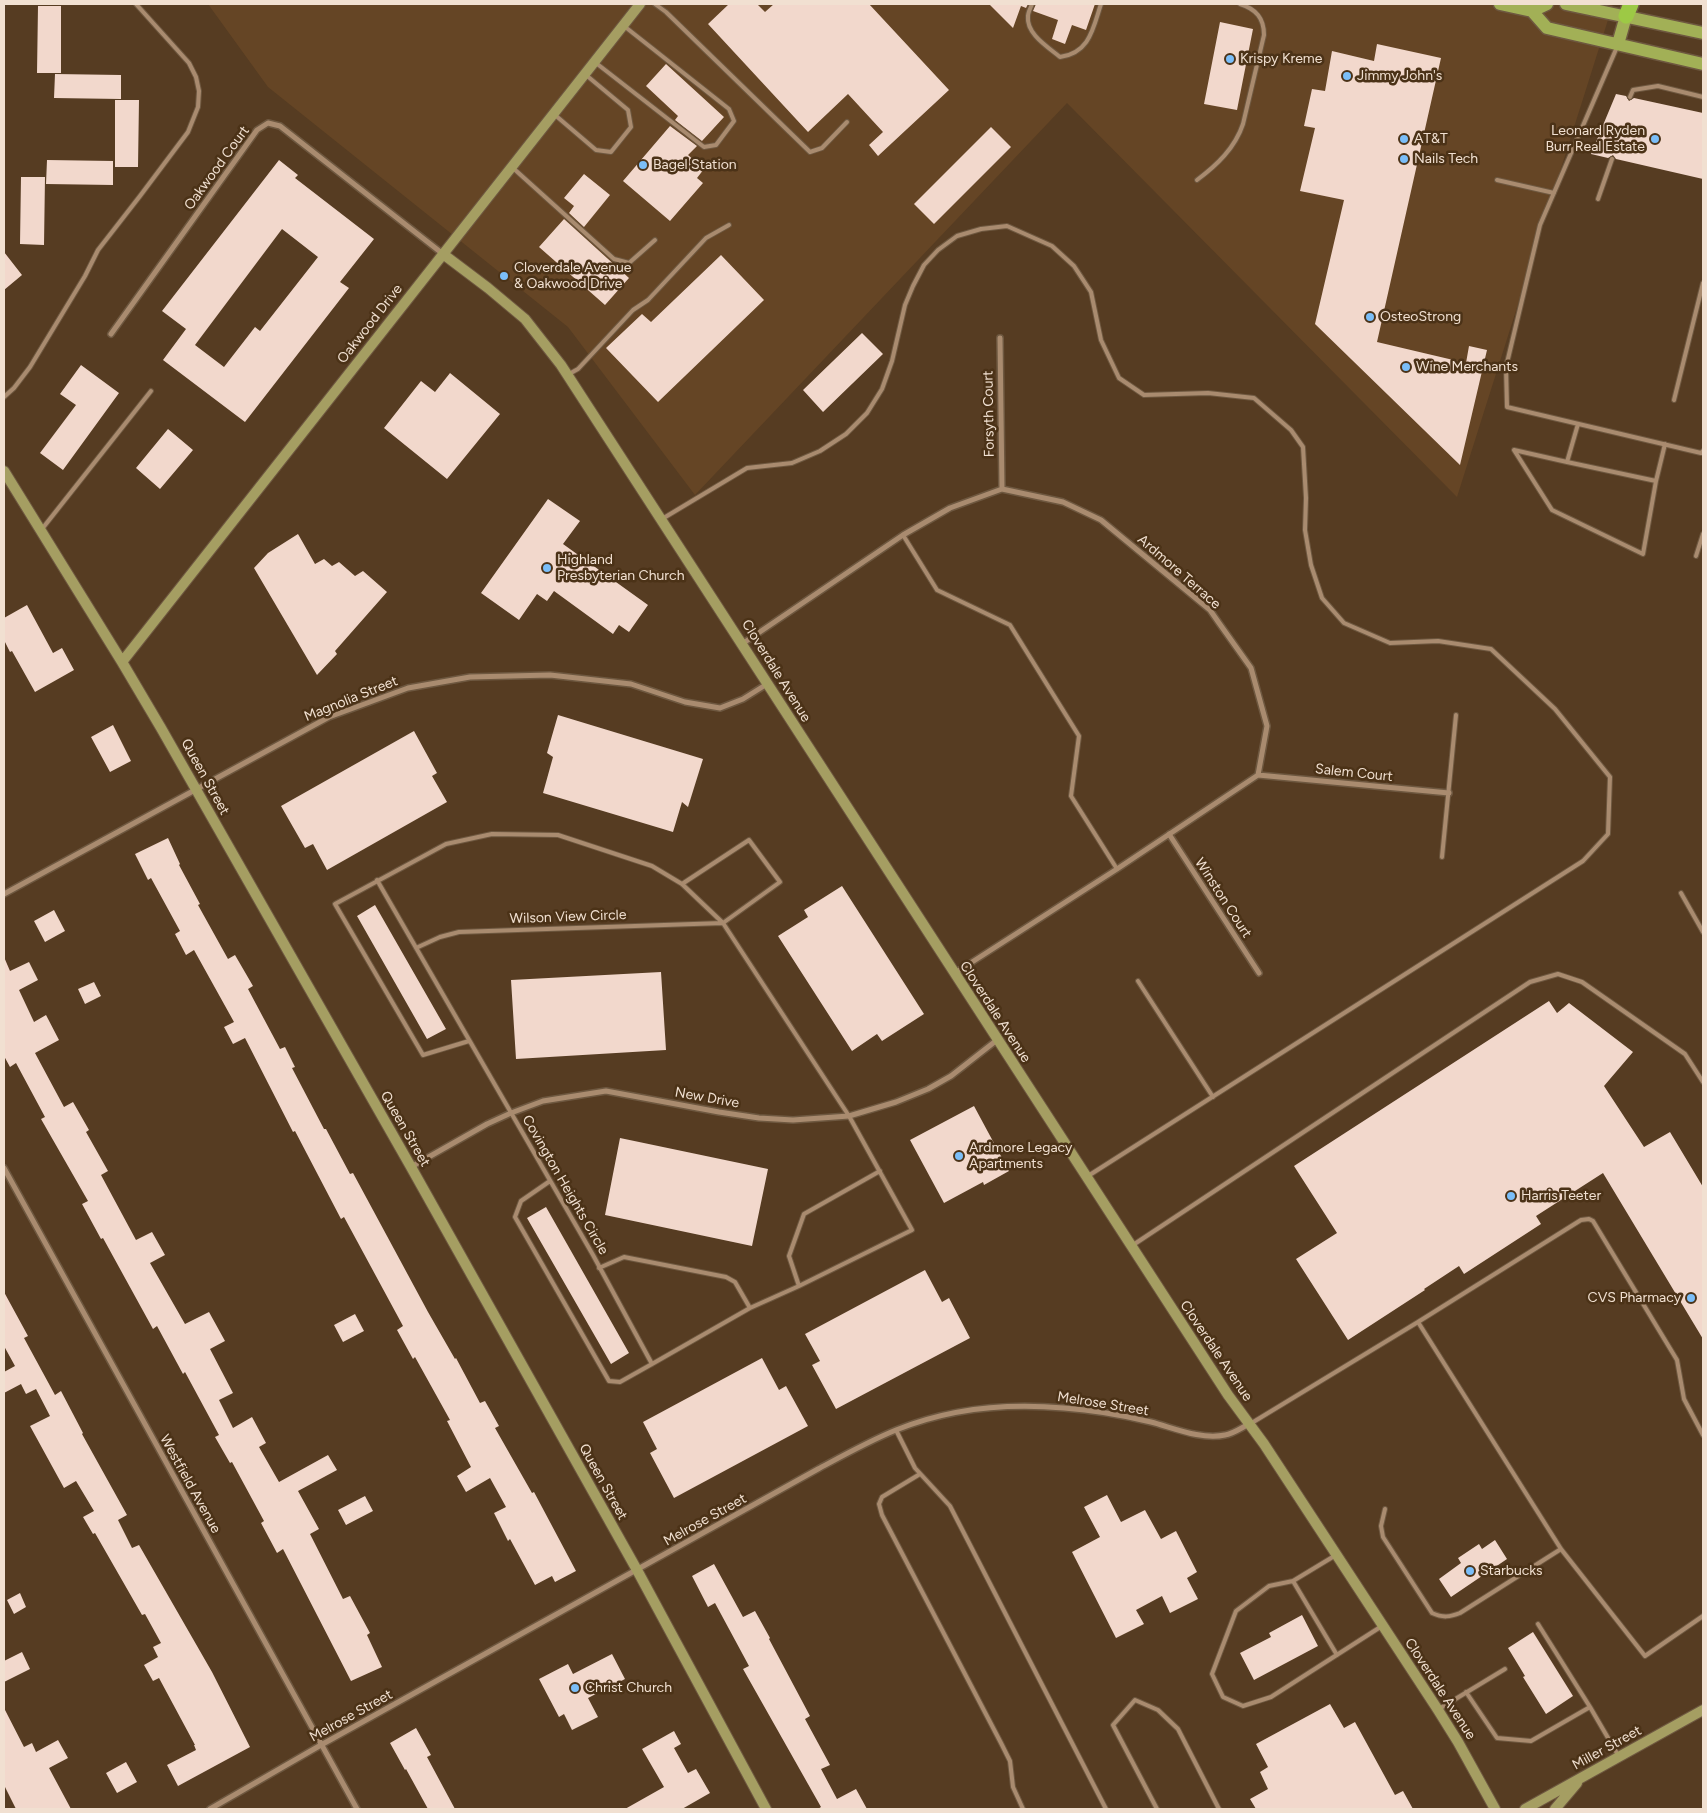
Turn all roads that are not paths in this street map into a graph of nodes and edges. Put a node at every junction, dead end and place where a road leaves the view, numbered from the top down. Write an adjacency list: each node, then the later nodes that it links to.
1 (136, 4): 37 (lane)
2 (640, 4): 13 (street, Oakwood Drive)
3 (655, 4): 22 (lane)
4 (1032, 4): 5 (lane)
5 (1101, 4)
6 (1240, 4): 25 (lane)
7 (1500, 4): 12 (main road)
8 (1547, 4): 12 (main road)
9 (1566, 4): 10 (main road)
10 (1583, 6): 11 (main road)
11 (1629, 10): 14 (main road); 15 (main road)
12 (1532, 11): 15 (main road)
13 (623, 25): 16 (street, Oakwood Drive); 16 (lane)
14 (1703, 33)
15 (1618, 44): 17 (main road); 27 (lane)
16 (594, 61): 18 (street, Oakwood Drive)
17 (1703, 64)
18 (584, 74): 21 (street, Oakwood Drive); 21 (lane)
19 (1703, 96): 20 (lane)
20 (1630, 97)
21 (553, 114): 24 (street, Oakwood Drive)
22 (847, 122)
23 (1612, 159): 28 (lane)
24 (512, 167): 30 (lane); 31 (street, Oakwood Drive)
25 (1197, 180)
26 (1497, 180): 27 (lane)
27 (1554, 193): 39 (lane)
28 (1598, 199)
29 (729, 225): 35 (lane)
30 (655, 240)
31 (443, 254): 33 (street, Oakwood Court); 35 (street, Cloverdale Avenue); 52 (street, Oakwood Drive)
32 (1703, 283): 38 (lane)
33 (111, 334)
34 (1000, 338): 45 (street, Forsyth Court)
35 (568, 375): 46 (street, Cloverdale Avenue)
36 (151, 390): 47 (lane)
37 (4, 397)
38 (1674, 400)
39 (1578, 424): 40 (lane); 42 (lane)
40 (1665, 444): 41 (lane); 44 (lane)
41 (1703, 451)
42 (1567, 462): 44 (lane); 44 (lane)
43 (4, 471): 47 (street, Queen Street)
44 (1656, 481)
45 (1002, 489): 49 (street); 55 (street, Ardmore Terrace)
46 (662, 519): 51 (street, Cloverdale Avenue); 74 (lane)
47 (40, 531): 52 (street, Queen Street)
48 (1703, 534): 50 (lane)
49 (903, 536): 51 (street); 60 (lane)
50 (1696, 556)
51 (742, 644): 53 (street, Cloverdale Avenue)
52 (122, 662): 56 (street, Queen Street)
53 (767, 684): 56 (street, Magnolia Street); 68 (street, Cloverdale Avenue)
54 (1456, 715): 57 (lane)
55 (1258, 775): 57 (street, Salem Court); 58 (street)
56 (196, 789): 63 (street, Magnolia Street); 77 (street, Queen Street)
57 (1449, 793): 59 (lane)
58 (1169, 834): 60 (street); 69 (street, Winston Court)
59 (1442, 857)
60 (1117, 869): 68 (street)
61 (377, 880): 62 (lane); 67 (lane); 71 (lane)
62 (682, 884): 65 (lane); 65 (lane)
63 (4, 894)
64 (1681, 894): 66 (lane)
65 (724, 923): 67 (lane, Wilson View Circle); 76 (lane)
66 (1703, 932)
67 (416, 948): 71 (lane)
68 (954, 973): 72 (street, Cloverdale Avenue)
69 (1259, 973)
70 (1138, 981): 74 (lane)
71 (470, 1040): 75 (lane)
72 (997, 1040): 76 (street, New Drive); 80 (street, Cloverdale Avenue)
73 (1703, 1082): 82 (lane)
74 (1213, 1096): 80 (lane)
75 (511, 1113): 76 (street, New Drive); 77 (street, New Drive); 81 (lane, Covington Heights Circle)
76 (849, 1116): 79 (lane)
77 (411, 1167): 95 (street, Queen Street)
78 (4, 1168): 106 (street, Westfield Avenue)
79 (880, 1171): 84 (lane); 84 (lane)
80 (1086, 1177): 82 (street, Cloverdale Avenue)
81 (550, 1182): 83 (lane, Covington Heights Circle); 87 (lane)
82 (1131, 1246): 88 (street, Cloverdale Avenue)
83 (599, 1268): 85 (lane, Covington Heights Circle); 87 (lane, Covington Heights Circle)
84 (798, 1286): 85 (lane)
85 (750, 1308): 87 (lane)
86 (1418, 1322): 88 (lane); 90 (lane); 93 (lane)
87 (652, 1364)
88 (1250, 1424): 89 (street, Melrose Street); 94 (street, Cloverdale Avenue)
89 (896, 1430): 91 (lane); 95 (street, Melrose Street)
90 (1703, 1435)
91 (920, 1474): 112 (lane); 113 (lane)
92 (1385, 1509): 93 (lane)
93 (1561, 1549): 97 (lane)
94 (1336, 1555): 96 (lane); 99 (street, Cloverdale Avenue)
95 (636, 1570): 106 (street, Melrose Street); 111 (street, Queen Street)
96 (1293, 1580): 100 (lane); 100 (lane)
97 (1703, 1616)
98 (1538, 1624): 103 (lane)
99 (1383, 1626): 100 (lane); 104 (street, Cloverdale Avenue)
100 (1337, 1655)
101 (1505, 1669): 102 (lane)
102 (1466, 1692): 103 (lane); 104 (lane)
103 (1590, 1707): 107 (lane)
104 (1438, 1710): 116 (street, Cloverdale Avenue)
105 (1703, 1710): 107 (street, Miller Street)
106 (321, 1745): 109 (street, Melrose Street); 110 (street, Westfield Avenue)
107 (1619, 1756): 108 (street, Miller Street)
108 (1582, 1777): 117 (street, Miller Street); 118 (street)
109 (210, 1809)
110 (358, 1809)
111 (766, 1809)
112 (1023, 1809)
113 (1106, 1809)
114 (1157, 1809): 115 (lane)
115 (1219, 1809)
116 (1495, 1809)
117 (1525, 1809)
118 (1555, 1809)

